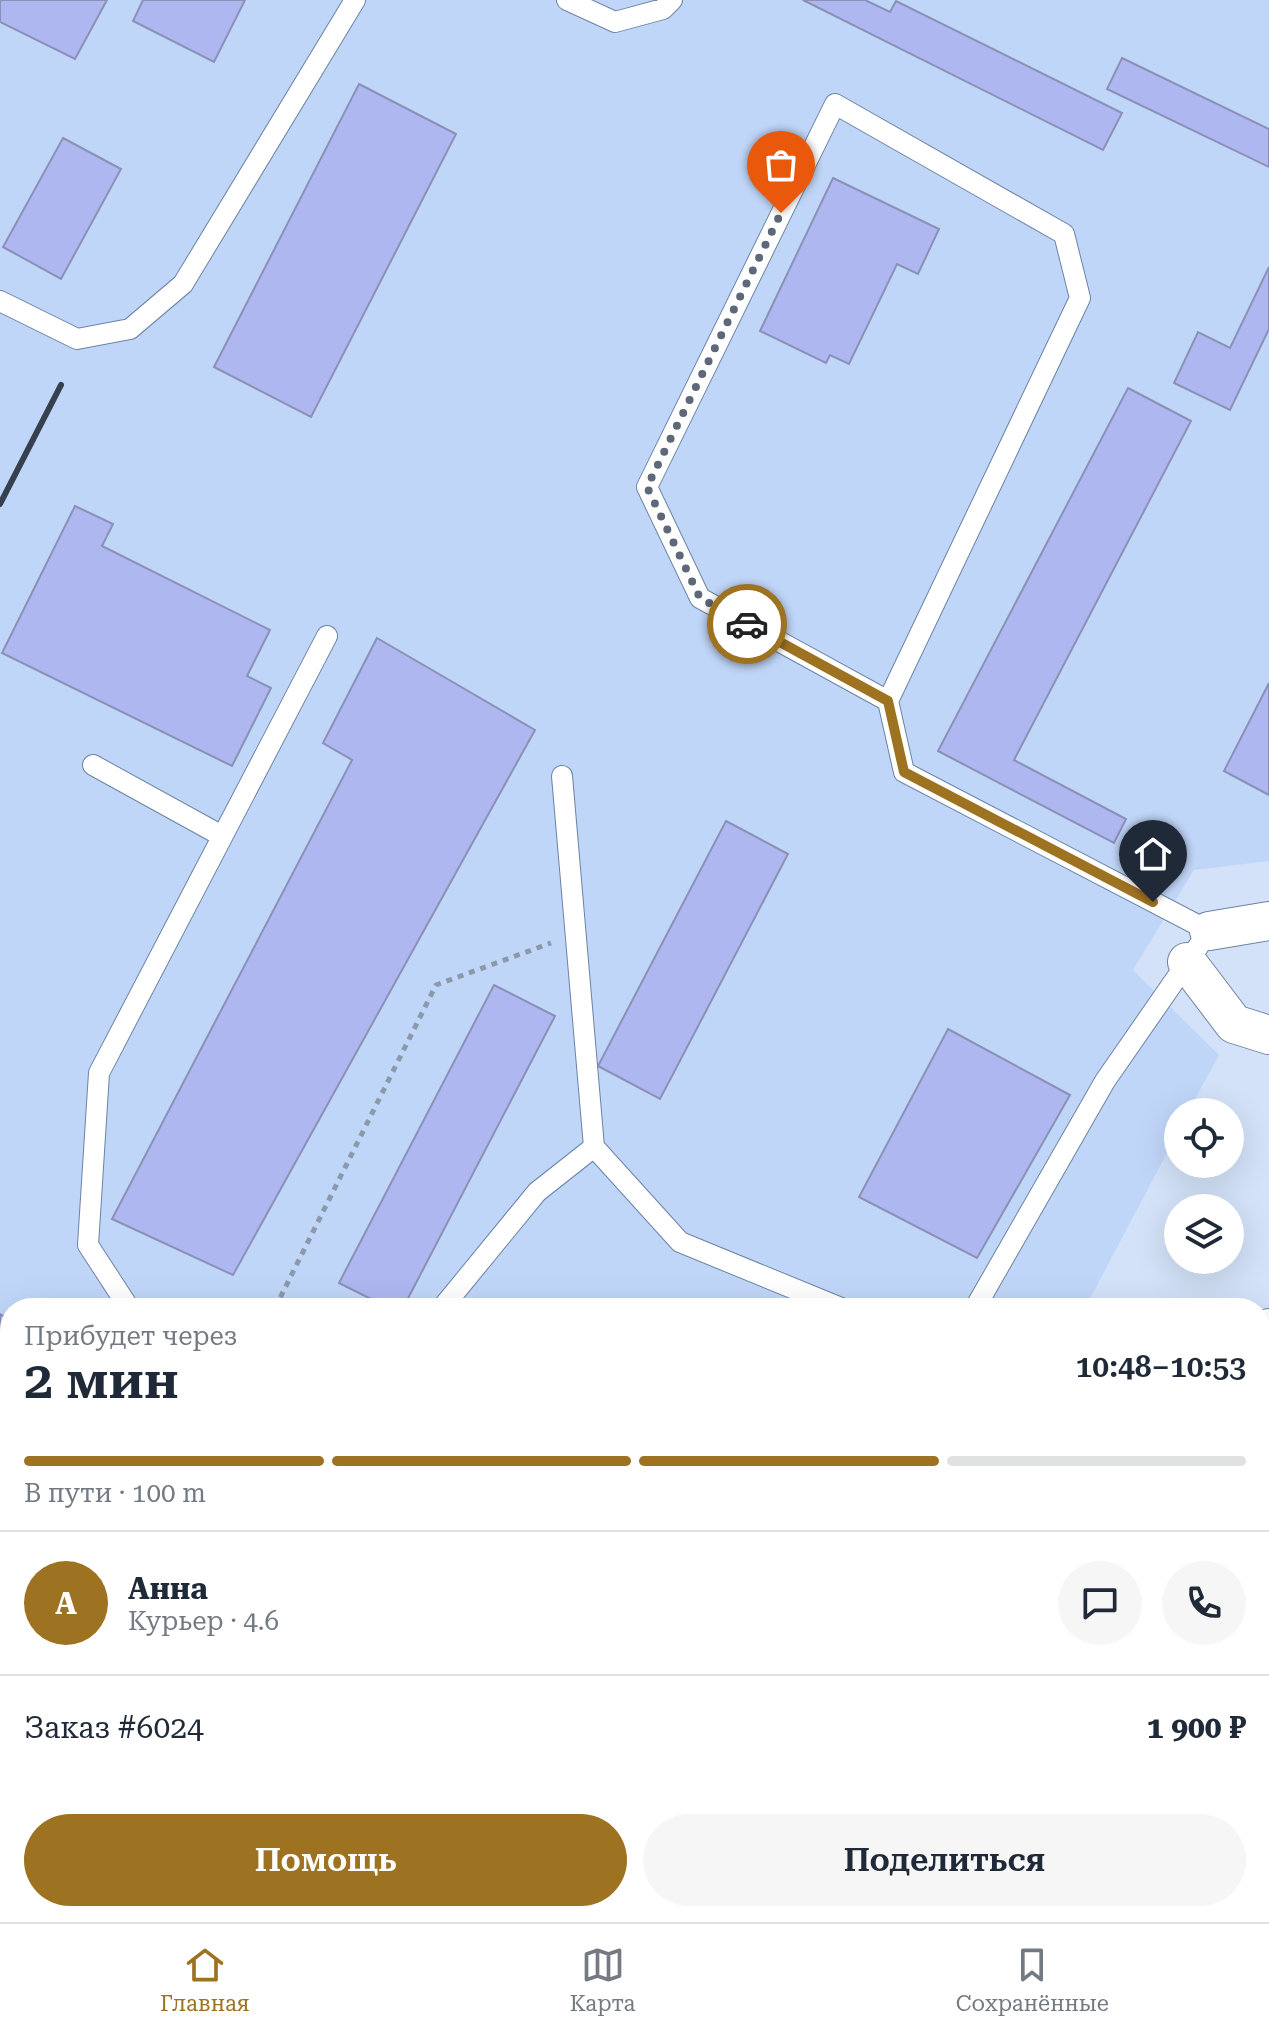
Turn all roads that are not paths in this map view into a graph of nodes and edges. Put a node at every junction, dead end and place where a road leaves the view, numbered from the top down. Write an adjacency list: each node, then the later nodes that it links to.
1 (355, 0): 4 (lane)
2 (567, 0): 3 (lane)
3 (672, 0)
4 (0, 301)
5 (327, 636): 9 (lane)
6 (888, 701): 6 (lane); 11 (lane)
7 (93, 765): 9 (lane)
8 (562, 776): 14 (lane)
9 (222, 836): 15 (lane)
10 (1269, 921): 11 (street)
11 (1209, 931): 12 (lane)
12 (1187, 962): 13 (street); 18 (lane)
13 (1269, 1035)
14 (594, 1147): 16 (lane); 17 (lane)
15 (122, 1298)
16 (450, 1298)
17 (817, 1298)
18 (981, 1298)

